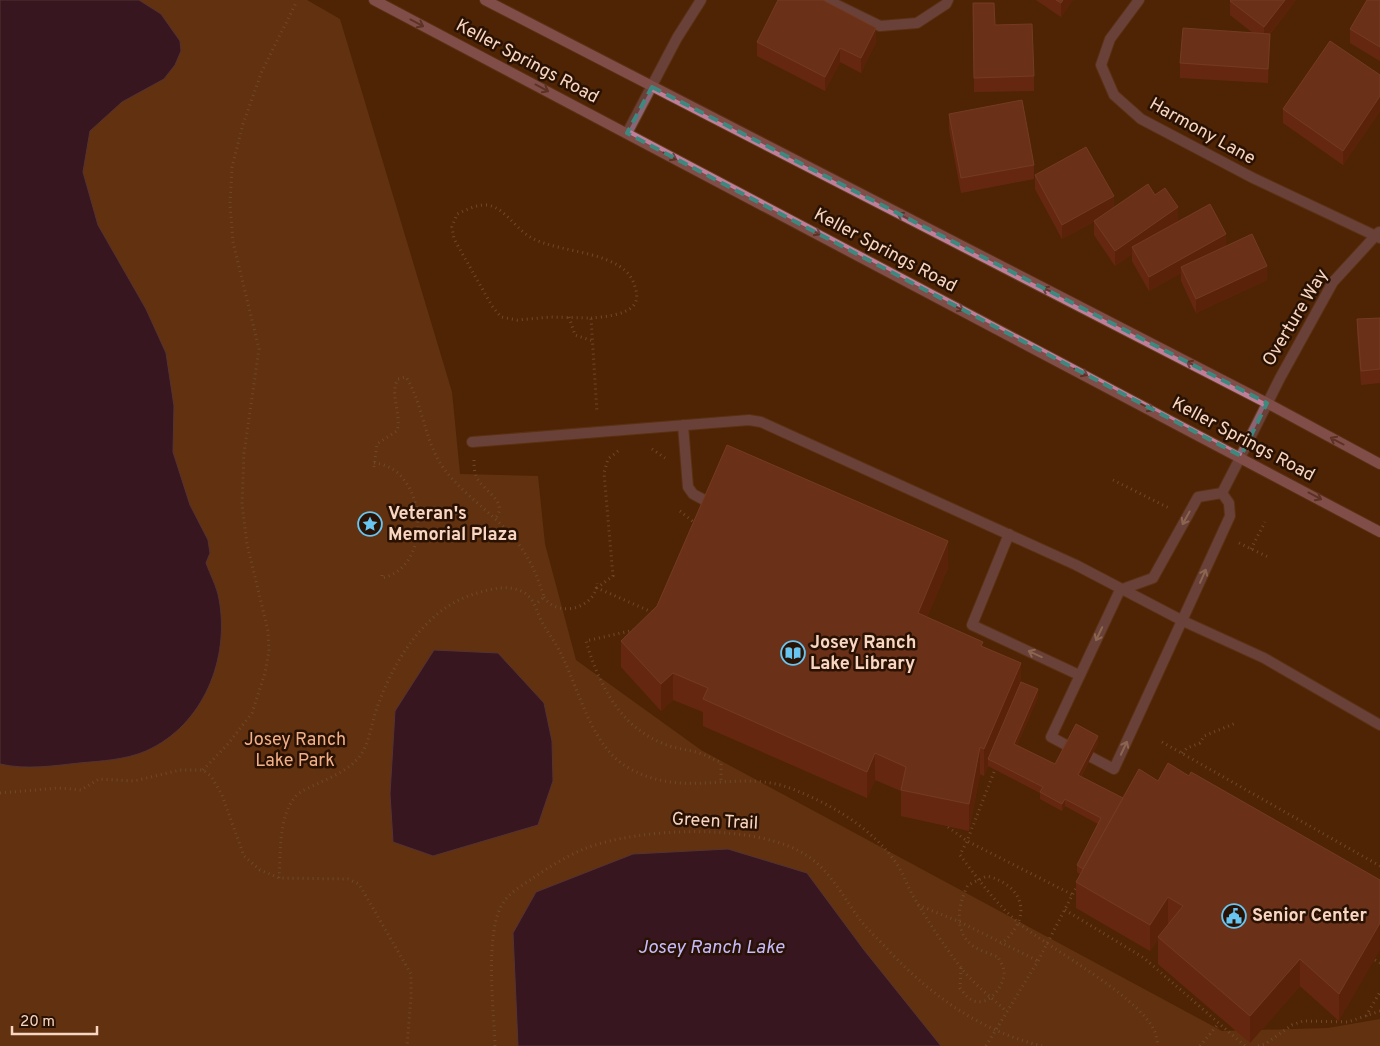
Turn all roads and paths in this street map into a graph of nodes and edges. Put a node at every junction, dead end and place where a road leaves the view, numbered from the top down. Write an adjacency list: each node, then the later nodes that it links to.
1 (374, 0): 9 (main road, Keller Springs Road, one-way to 9)
2 (485, 0): 8 (main road, Keller Springs Road)
3 (701, 0): 8 (street)
4 (827, 0): 5 (street)
5 (948, 0)
6 (1139, 0): 10 (street, Harmony Lane)
7 (296, 3): 51 (path)
8 (652, 87): 9 (street); 15 (main road, Keller Springs Road, one-way to 8)
9 (627, 133): 20 (main road, Keller Springs Road, one-way to 20)
10 (1379, 235): 15 (street, Overture Way)
11 (569, 317): 12 (path); 12 (path); 13 (path)
12 (591, 318): 13 (path)
13 (593, 342): 14 (path)
14 (596, 393)
15 (1267, 403): 20 (street, Overture Way); 22 (main road, Keller Springs Road, one-way to 15)
16 (683, 425): 17 (street); 25 (street); 32 (street)
17 (472, 442): 28 (path)
18 (645, 448): 21 (path)
19 (623, 450): 37 (path)
20 (1241, 456): 24 (street, Overture Way); 31 (main road, Keller Springs Road, one-way to 31)
21 (667, 464)
22 (1380, 464)
23 (1113, 480): 27 (path)
24 (1222, 493): 38 (street, one-way to 38); 42 (street, one-way to 24)
25 (706, 501)
26 (675, 504): 30 (path)
27 (1177, 511)
28 (495, 520): 36 (path); 39 (path)
29 (1265, 522): 34 (path)
30 (699, 525)
31 (1380, 532)
32 (1009, 534): 38 (street); 44 (street, one-way to 32)
33 (1236, 541): 34 (path)
34 (1251, 549): 35 (path)
35 (1268, 557)
36 (382, 575)
37 (597, 585): 39 (path); 41 (path)
38 (1120, 590): 42 (street); 44 (street, one-way to 44)
39 (544, 597): 40 (path)
40 (535, 605): 53 (path); 58 (path)
41 (659, 616)
42 (1183, 621): 46 (street); 50 (street, one-way to 42)
43 (637, 629): 53 (path)
44 (1080, 675): 48 (street)
45 (1236, 723): 49 (path)
46 (1380, 725)
47 (1162, 742): 49 (path)
48 (1068, 746)
49 (1182, 753): 57 (path)
50 (1091, 757)
51 (203, 770): 54 (path); 58 (path)
52 (994, 772): 56 (path)
53 (720, 783): 62 (path)
54 (1, 792)
55 (948, 827): 56 (path)
56 (968, 841): 59 (path); 61 (path)
57 (1380, 866)
58 (279, 878): 79 (path)
59 (978, 879): 64 (path); 65 (path); 65 (path)
60 (1081, 879): 61 (path)
61 (1072, 895): 63 (path)
62 (918, 905): 64 (path); 71 (path)
63 (1065, 910): 67 (path); 77 (path)
64 (960, 922): 66 (path); 73 (path)
65 (1018, 922): 66 (path); 67 (path)
66 (1001, 944): 69 (path)
67 (1046, 945): 69 (path); 83 (path)
68 (1375, 960): 70 (path)
69 (1038, 961): 75 (path)
70 (1380, 963)
71 (961, 968): 73 (path); 73 (path)
72 (1380, 992): 76 (path)
73 (991, 998): 75 (path)
74 (1380, 1011): 76 (path)
75 (1006, 1012): 78 (path)
76 (1366, 1016): 86 (path)
77 (1219, 1023): 84 (path); 85 (path)
78 (994, 1031): 80 (path, Green Trail); 81 (path); 82 (path, Green Trail)
79 (407, 1046)
80 (496, 1046)
81 (986, 1046)
82 (1042, 1046)
83 (1158, 1046)
84 (1200, 1046)
85 (1245, 1046)
86 (1258, 1046)

